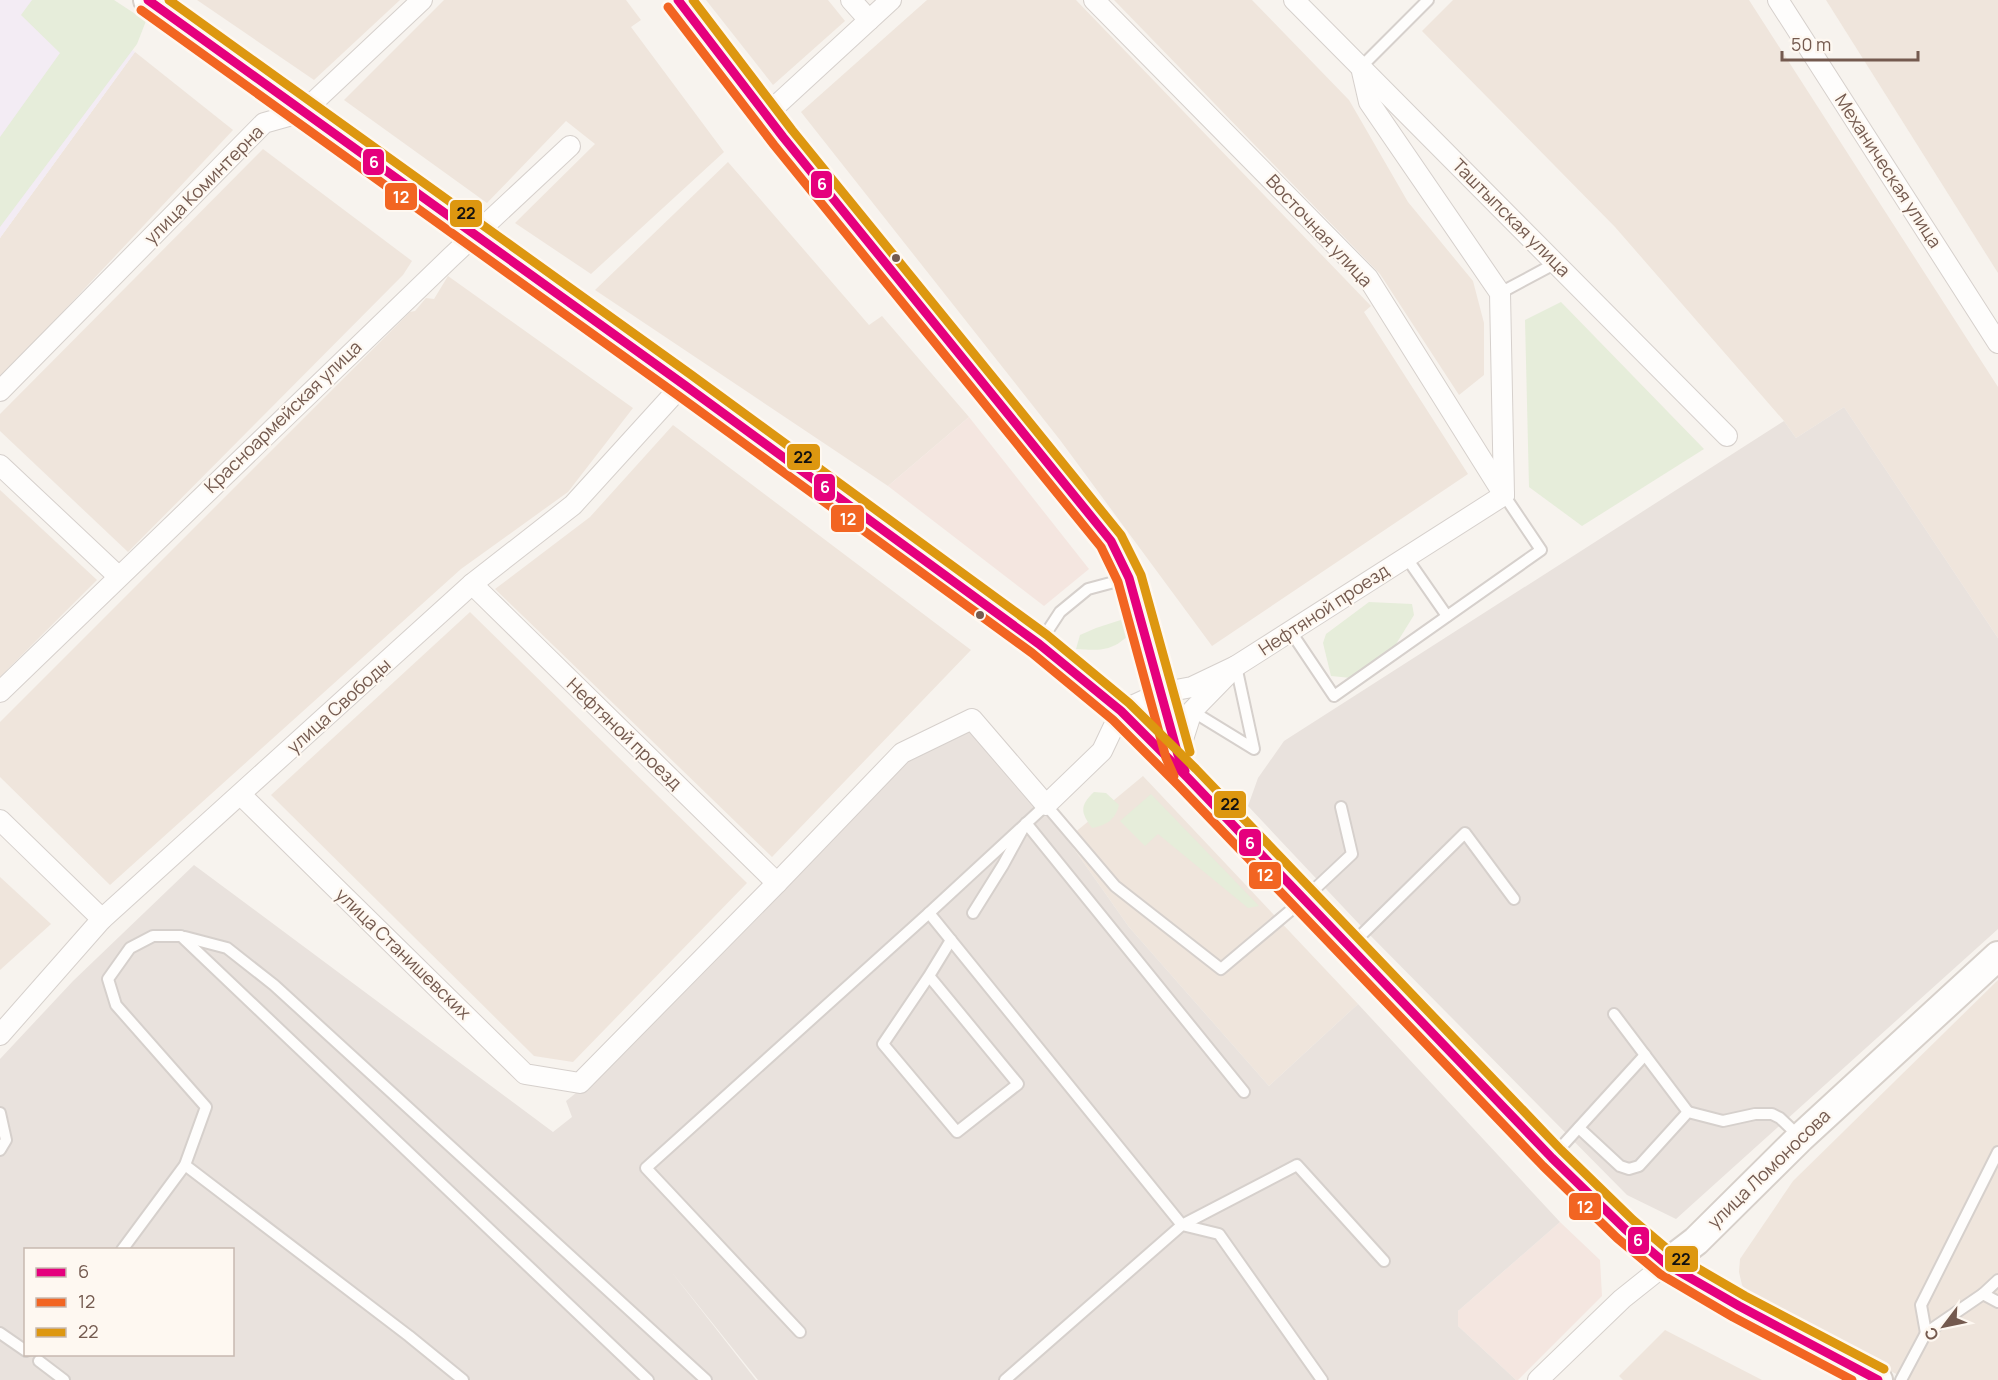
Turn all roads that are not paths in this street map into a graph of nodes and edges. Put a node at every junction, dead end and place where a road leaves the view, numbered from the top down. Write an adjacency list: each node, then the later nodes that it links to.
1 (148, 0): 12 (street)
2 (422, 0): 12 (street, улица Коминтерна)
3 (678, 0): 13 (street)
4 (851, 0): 10 (street)
5 (891, 0): 10 (street)
6 (1094, 0): 23 (street, Восточная улица)
7 (1294, 0): 11 (street, Таштыпская улица)
8 (1428, 0): 11 (lane)
9 (1778, 0): 18 (street, Механическая улица)
10 (869, 20): 13 (street)
11 (1360, 67): 16 (street, Таштыпская улица); 17 (street)
12 (303, 112): 15 (street); 20 (street, улица Коминтерна)
13 (766, 115): 26 (street)
14 (570, 147): 15 (street, Красноармейская улица)
15 (474, 236): 19 (street); 25 (street, Красноармейская улица)
16 (1556, 263): 17 (lane); 21 (street, Таштыпская улица)
17 (1500, 293): 23 (street)
18 (1998, 342)
19 (683, 384): 27 (street, улица Свободы); 30 (street)
20 (0, 391)
21 (1727, 436)
22 (0, 465): 25 (street)
23 (1504, 495): 24 (street, Нефтяной проезд); 28 (lane)
24 (1406, 557): 28 (lane); 29 (street, Нефтяной проезд)
25 (118, 576): 32 (street, Красноармейская улица)
26 (1129, 578): 30 (lane); 33 (street)
27 (472, 584): 37 (street, улица Свободы); 42 (street, Нефтяной проезд)
28 (1447, 616): 29 (lane)
29 (1291, 632): 31 (street, Нефтяной проезд)
30 (1039, 644): 34 (street)
31 (1236, 666): 33 (street); 35 (street, Нефтяной проезд); 35 (lane)
32 (0, 692)
33 (1160, 693): 34 (street); 36 (street)
34 (1120, 711): 36 (street); 38 (street)
35 (1192, 711): 36 (street, Нефтяной проезд)
36 (1183, 766): 44 (street)
37 (241, 795): 42 (street, улица Станишевских); 47 (street, улица Свободы)
38 (1046, 805): 41 (lane); 42 (street); 44 (lane)
39 (1341, 807): 44 (lane)
40 (0, 820): 47 (street)
41 (1026, 823): 45 (lane); 46 (lane); 56 (lane)
42 (777, 883)
43 (1514, 899): 50 (lane)
44 (1303, 900): 50 (street)
45 (929, 913): 49 (lane); 72 (lane)
46 (973, 913)
47 (102, 919): 54 (street, улица Свободы)
48 (181, 936): 64 (lane); 79 (lane); 80 (lane)
49 (951, 940): 52 (lane); 65 (lane)
50 (1348, 947): 63 (street)
51 (1998, 956): 60 (street, улица Ломоносова)
52 (929, 976): 52 (lane)
53 (1614, 1014): 55 (lane)
54 (0, 1035)
55 (1645, 1055): 57 (lane); 59 (lane)
56 (1244, 1092)
57 (1688, 1112): 59 (lane); 60 (lane)
58 (0, 1113): 61 (lane)
59 (1579, 1128): 63 (lane)
60 (1800, 1138): 68 (street, улица Ломоносова)
61 (0, 1150)
62 (1998, 1152): 74 (lane)
63 (1552, 1158): 68 (street)
64 (185, 1165): 66 (lane); 78 (lane)
65 (1182, 1225): 67 (lane); 81 (lane); 82 (lane)
66 (123, 1248)
67 (1384, 1261)
68 (1666, 1264): 83 (street, улица Ломоносова); 84 (street)
69 (1998, 1280): 70 (lane)
70 (1983, 1294): 71 (lane); 74 (lane)
71 (1998, 1302)
72 (800, 1332)
73 (0, 1333): 75 (lane)
74 (1926, 1333): 85 (lane)
75 (24, 1350)
76 (38, 1356): 77 (lane)
77 (64, 1380)
78 (463, 1380)
79 (648, 1380)
80 (706, 1380)
81 (1005, 1380)
82 (1322, 1380)
83 (1538, 1380)
84 (1878, 1380)
85 (1901, 1380)

